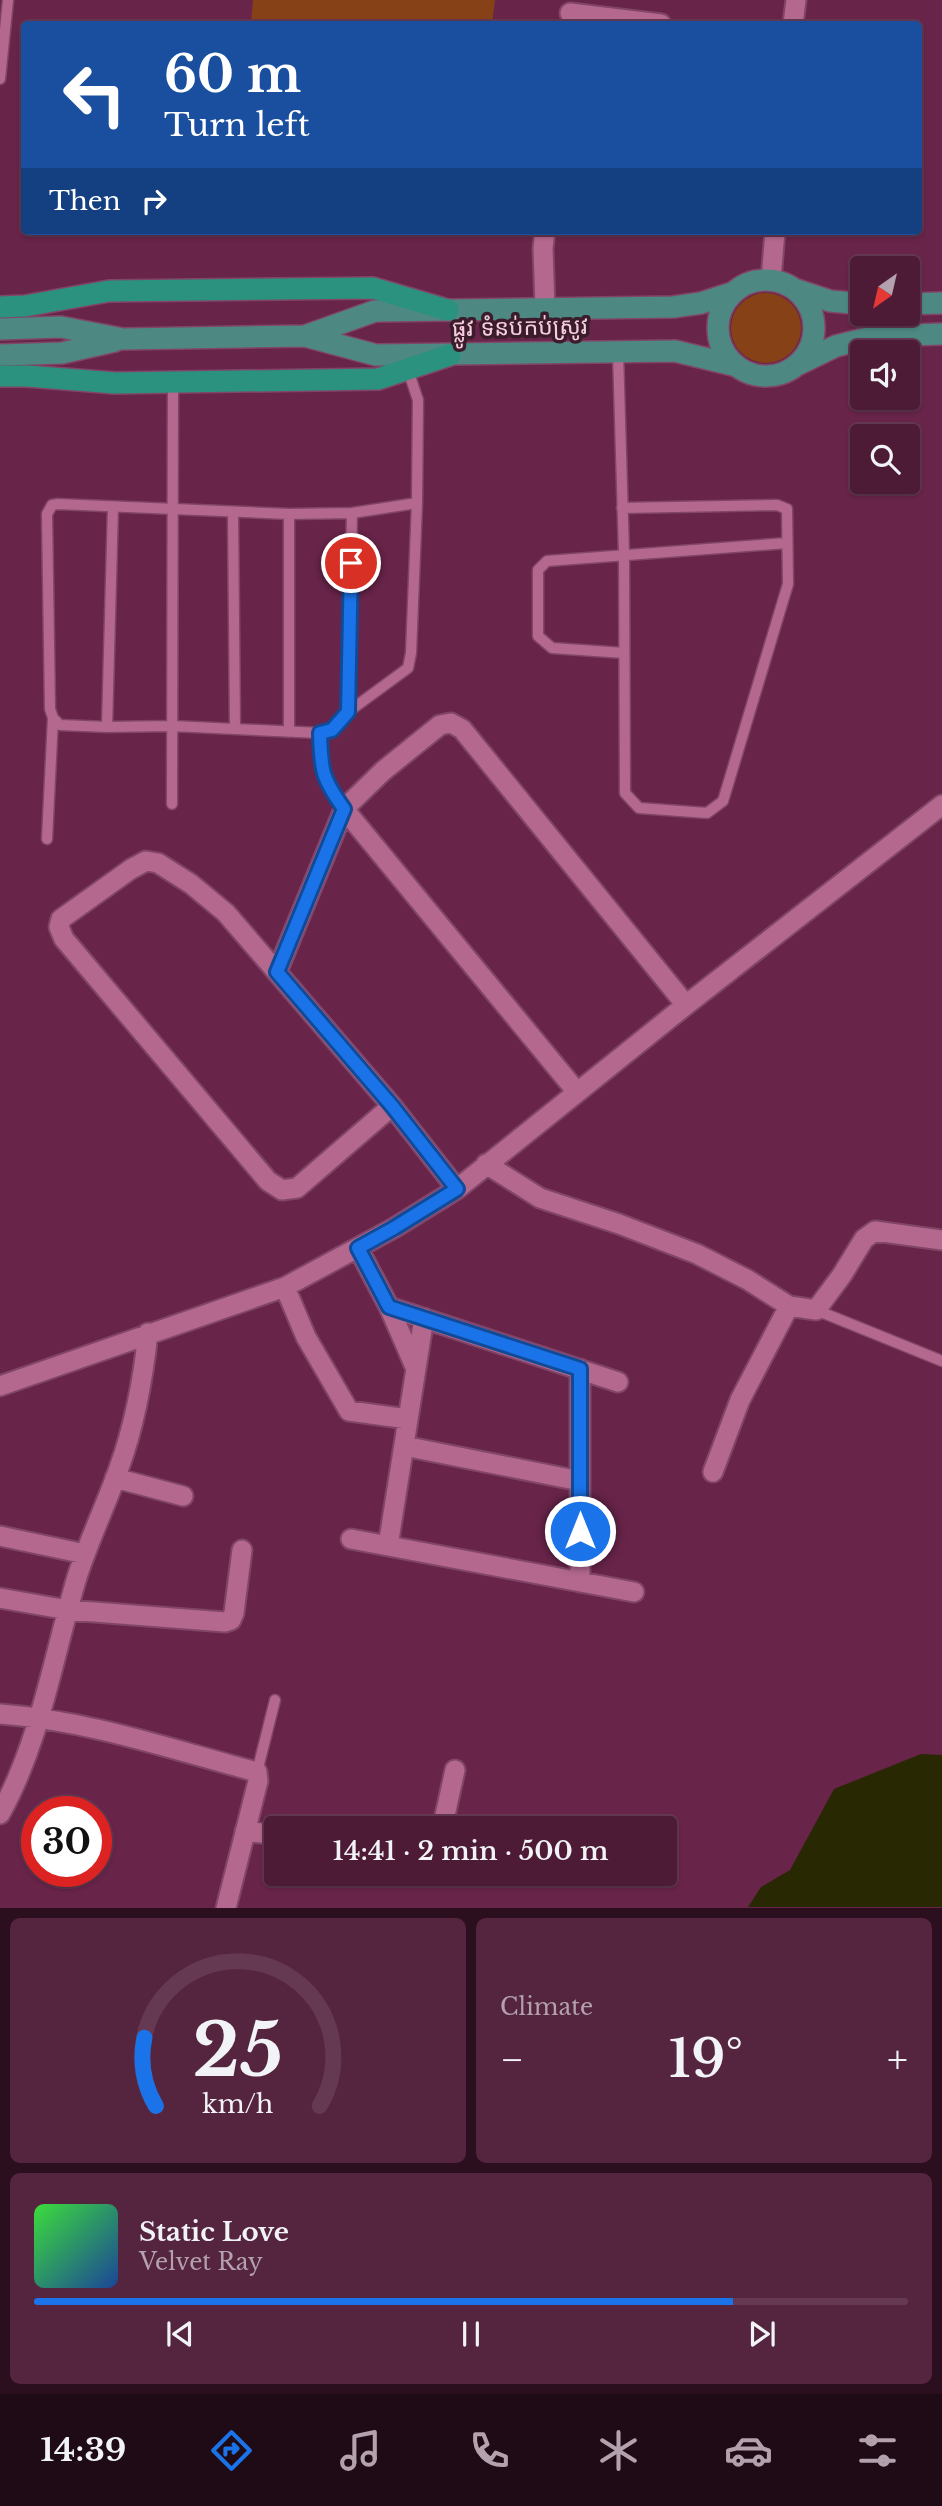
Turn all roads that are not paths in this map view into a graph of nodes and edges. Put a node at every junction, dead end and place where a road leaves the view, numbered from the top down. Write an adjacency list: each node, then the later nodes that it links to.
1 (8, 0): 6 (lane)
2 (796, 0): 5 (street)
3 (571, 13): 4 (street)
4 (636, 21)
5 (793, 21)
6 (0, 79)
7 (545, 235): 16 (street)
8 (775, 235): 9 (street)
9 (771, 280): 10 (main road); 11 (main road)
10 (793, 289): 12 (main road); 26 (main road)
11 (732, 293): 16 (main road, ផ្លូវ ទំនប់កប់ស្រូវ); 25 (main road)
12 (850, 303)
13 (942, 303): 14 (main road)
14 (920, 304)
15 (0, 307): 17 (highway)
16 (545, 308): 17 (main road, ផ្លូវ ទំនប់កប់ស្រូវ)
17 (448, 310): 20 (main road, ផ្លូវ ទំនប់កប់ស្រូវ)
18 (0, 329): 21 (main road, ផ្លូវ ទំនប់កប់ស្រូវ)
19 (942, 334): 26 (main road)
20 (305, 337): 21 (main road, ផ្លូវ ទំនប់កប់ស្រូវ); 24 (main road, ផ្លូវ ទំនប់កប់ស្រូវ)
21 (123, 339): 23 (main road, ផ្លូវ ទំនប់កប់ស្រូវ)
22 (618, 352): 24 (main road, ផ្លូវ ទំនប់កប់ស្រូវ); 25 (main road, ផ្លូវ ទំនប់កប់ស្រូវ); 33 (lane)
23 (0, 355)
24 (450, 355): 27 (highway)
25 (737, 366): 26 (main road)
26 (794, 367)
27 (407, 369): 29 (highway); 30 (lane)
28 (0, 376): 29 (highway)
29 (173, 383): 32 (lane)
30 (417, 503): 35 (lane); 40 (lane)
31 (113, 507): 32 (lane); 41 (lane); 43 (lane)
32 (171, 508): 34 (lane); 42 (lane)
33 (622, 508): 37 (lane); 38 (lane)
34 (233, 513): 36 (lane); 44 (lane)
35 (352, 513): 36 (lane); 40 (lane)
36 (289, 514): 45 (lane)
37 (787, 543): 38 (lane); 39 (lane)
38 (624, 554): 39 (lane); 39 (lane)
39 (624, 653)
40 (348, 712): 46 (lane)
41 (53, 718): 43 (lane); 50 (lane)
42 (172, 726): 43 (lane); 44 (lane); 47 (lane)
43 (107, 727)
44 (235, 729): 45 (lane)
45 (289, 732): 46 (lane)
46 (320, 733): 49 (lane)
47 (172, 804)
48 (942, 805): 52 (street)
49 (344, 809): 51 (street); 52 (street); 53 (street)
50 (47, 839)
51 (277, 972): 54 (street); 54 (street)
52 (686, 1005): 53 (street)
53 (577, 1092): 55 (street)
54 (392, 1106): 56 (street)
55 (486, 1164): 56 (street); 60 (street)
56 (457, 1189): 58 (street)
57 (942, 1240): 62 (street)
58 (358, 1248): 59 (street); 61 (street)
59 (285, 1287): 64 (street); 70 (street)
60 (789, 1306): 62 (street); 72 (street)
61 (389, 1307): 63 (street); 67 (street)
62 (816, 1310): 65 (lane)
63 (424, 1318): 66 (street); 67 (street)
64 (148, 1334): 69 (street); 73 (street)
65 (942, 1361)
66 (580, 1369): 68 (street); 74 (street)
67 (416, 1370): 70 (street)
68 (618, 1382)
69 (0, 1386)
70 (408, 1419): 71 (street)
71 (404, 1446): 74 (street); 78 (street)
72 (713, 1472)
73 (115, 1479): 75 (street); 80 (street)
74 (580, 1481): 81 (street)
75 (183, 1496)
76 (0, 1536): 80 (street)
77 (351, 1539): 78 (street)
78 (388, 1546): 81 (street)
79 (242, 1550): 84 (street)
80 (85, 1554): 84 (street)
81 (580, 1582): 82 (street)
82 (634, 1592)
83 (0, 1598): 84 (street)
84 (68, 1610): 87 (street)
85 (275, 1700): 89 (lane)
86 (0, 1714): 87 (street)
87 (40, 1717): 89 (street); 90 (street)
88 (455, 1770): 91 (street)
89 (257, 1772): 92 (street)
90 (0, 1814)
91 (445, 1816)
92 (245, 1831): 93 (street); 94 (street)
93 (264, 1833)
94 (226, 1908)

